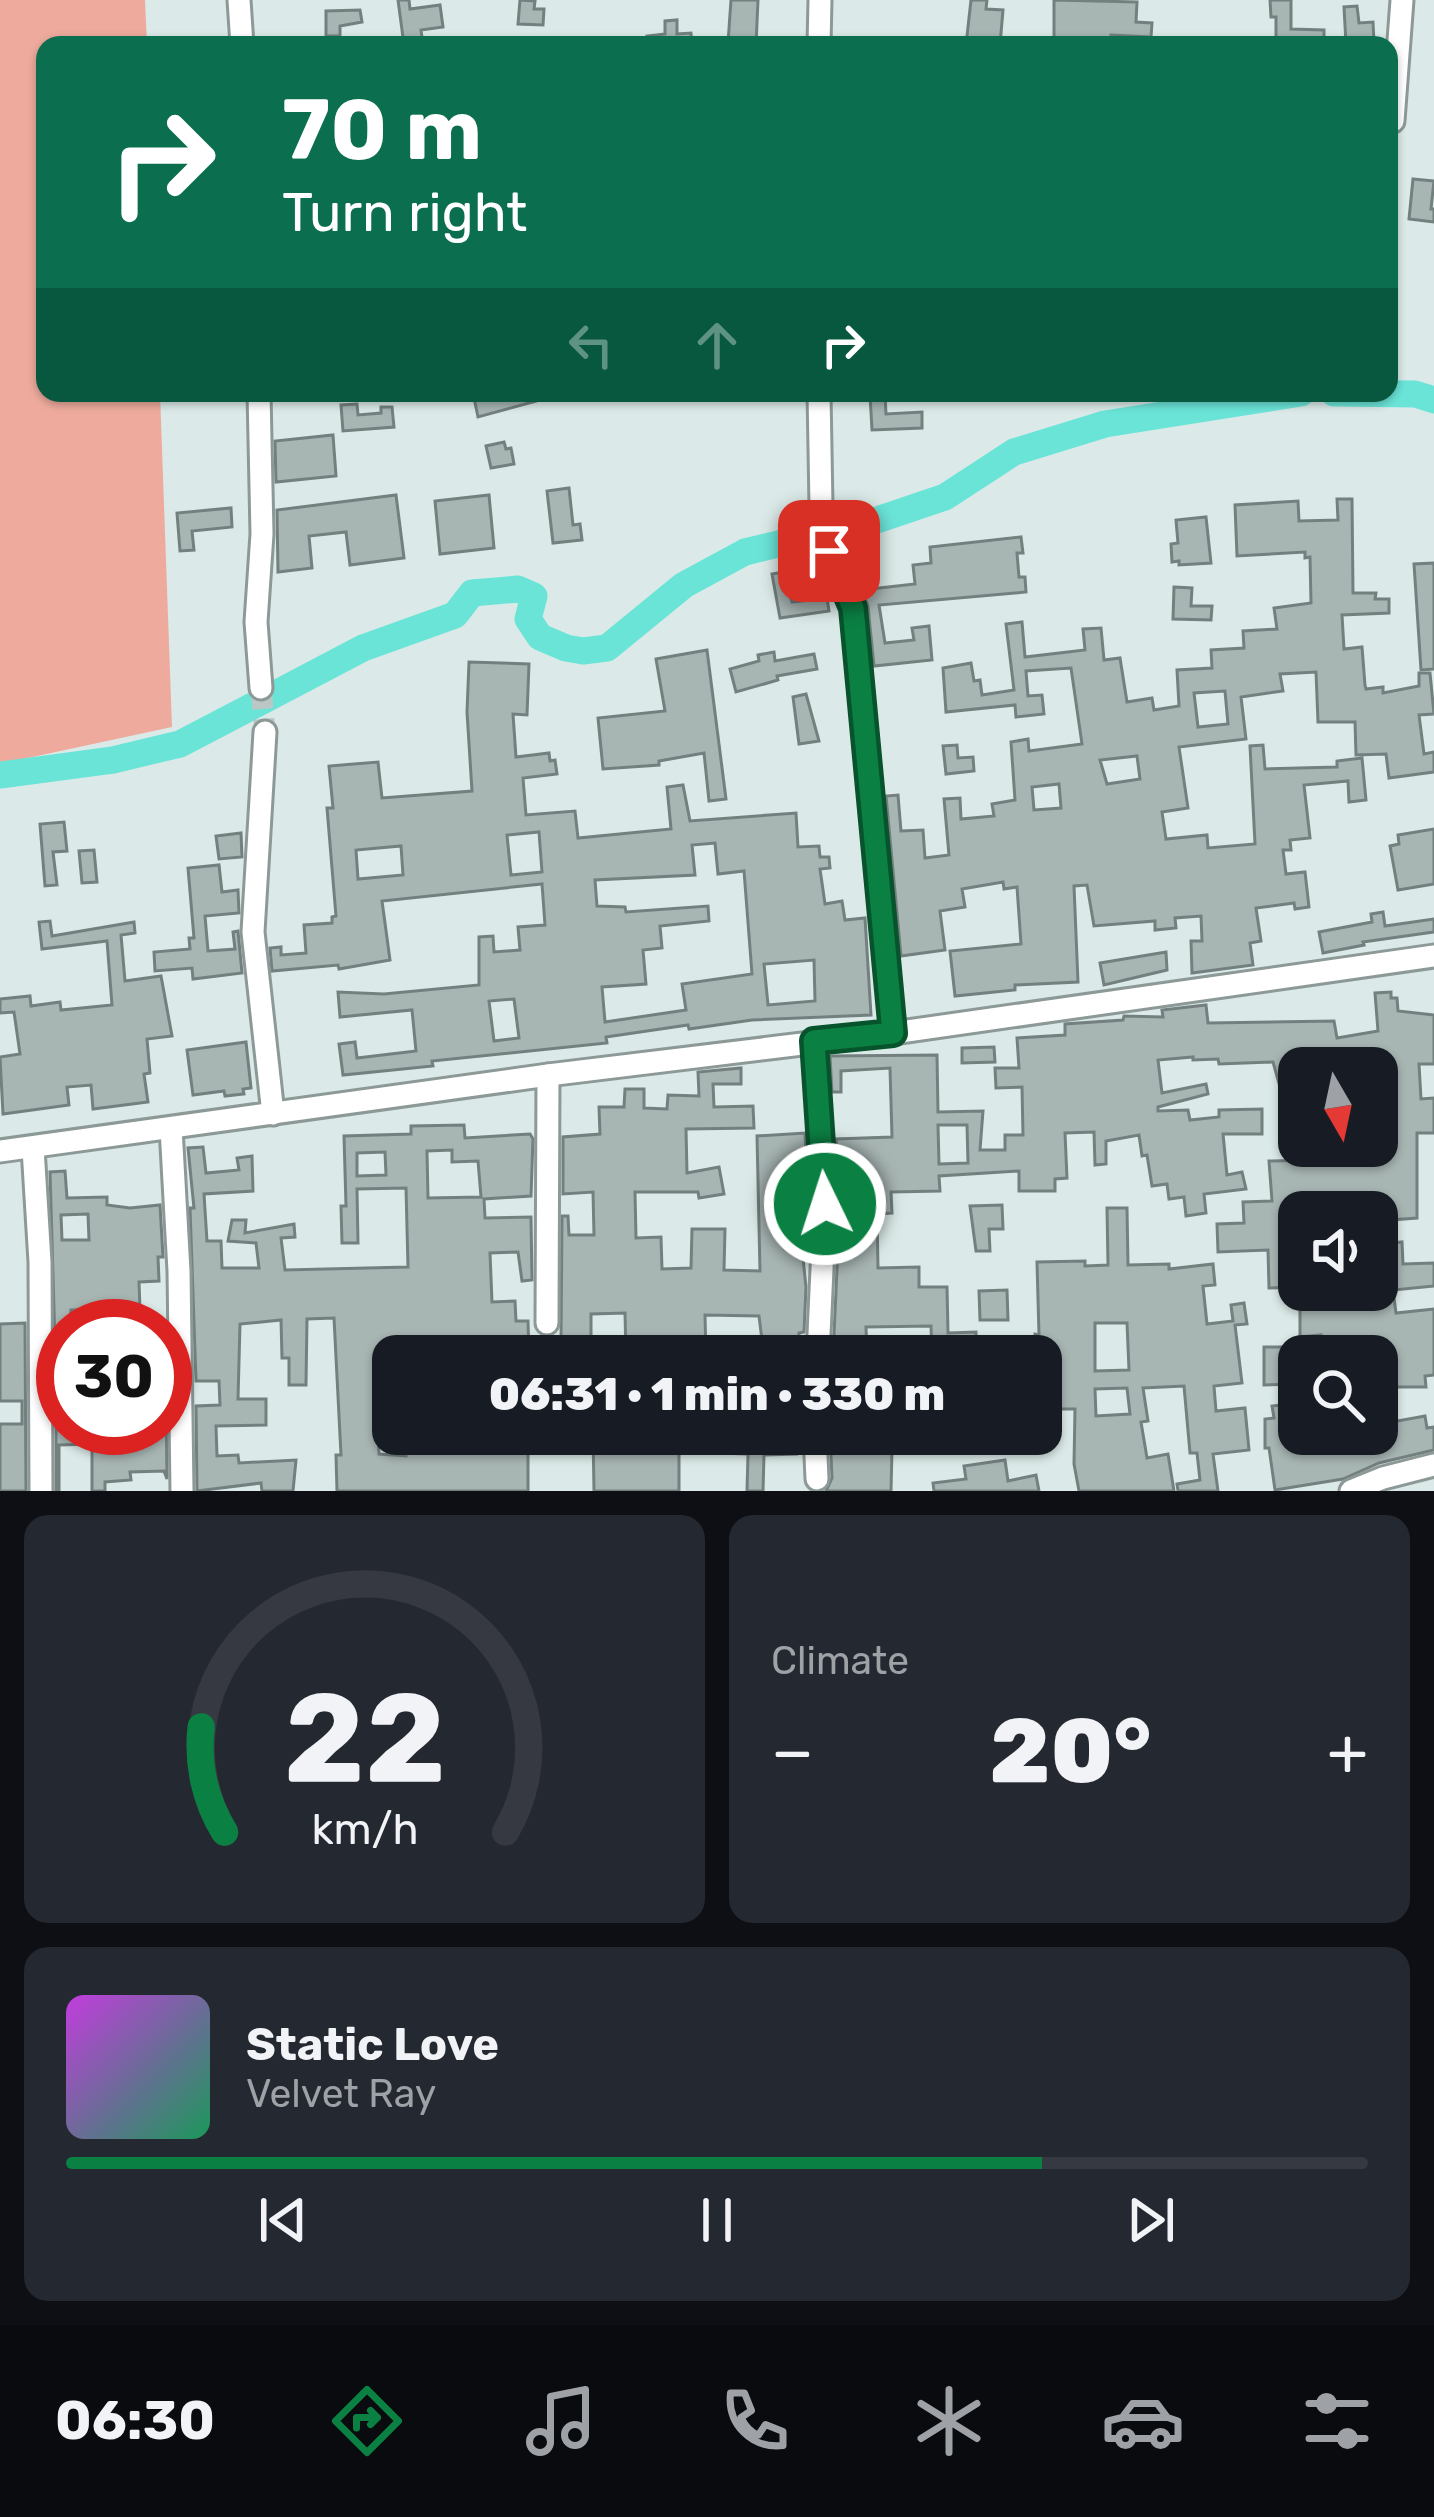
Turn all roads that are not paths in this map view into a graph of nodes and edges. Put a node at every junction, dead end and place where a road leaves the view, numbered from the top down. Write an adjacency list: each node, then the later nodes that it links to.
1 (239, 0): 4 (street)
2 (820, 0): 5 (street)
3 (1402, 0): 6 (street)
4 (241, 36)
5 (819, 36)
6 (1398, 54)
7 (259, 402): 11 (street)
8 (819, 402): 9 (street)
9 (821, 506)
10 (829, 551): 14 (street)
11 (261, 688)
12 (265, 732): 17 (street)
13 (1434, 956): 14 (street)
14 (893, 1033): 15 (street)
15 (814, 1041): 16 (street); 22 (street)
16 (548, 1076): 17 (street); 21 (street)
17 (273, 1114): 18 (street)
18 (171, 1129): 19 (street); 27 (street)
19 (33, 1148): 20 (street); 26 (street)
20 (0, 1151)
21 (547, 1323)
22 (819, 1335)
23 (816, 1455): 25 (street)
24 (1434, 1465): 28 (street)
25 (818, 1480)
26 (41, 1491)
27 (182, 1491)
28 (1351, 1491)

